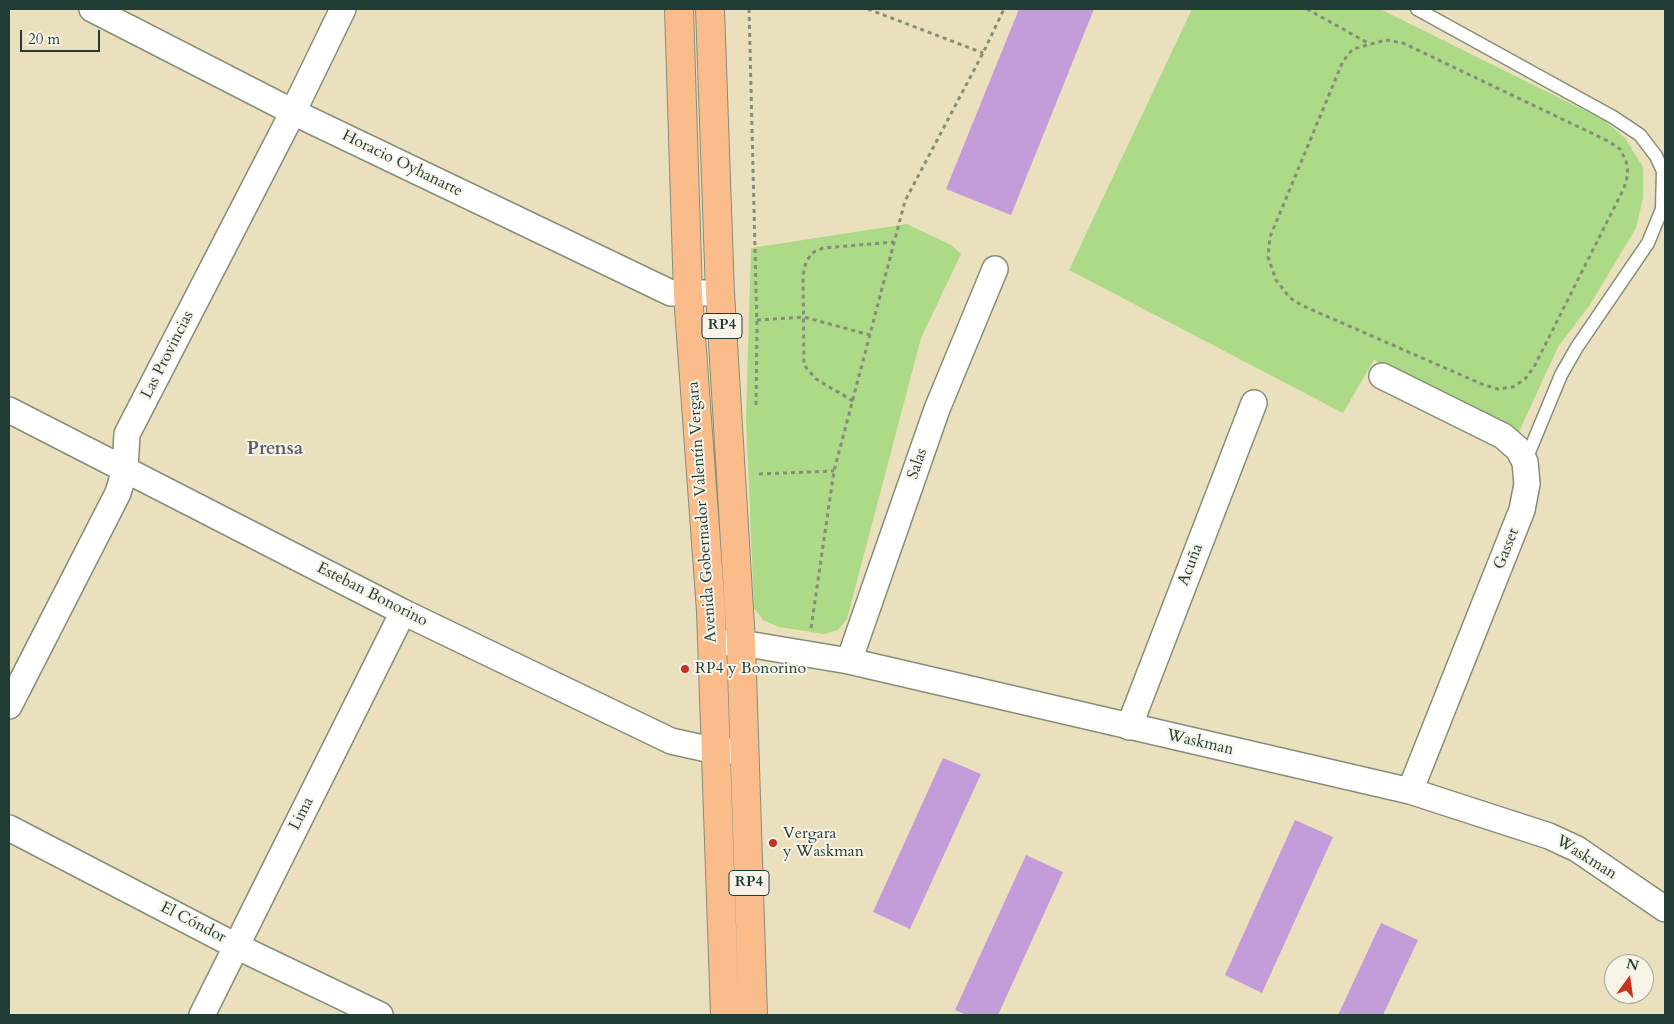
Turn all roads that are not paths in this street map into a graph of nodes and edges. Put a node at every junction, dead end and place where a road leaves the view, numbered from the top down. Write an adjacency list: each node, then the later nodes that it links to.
1 (92, 9): 6 (street, Horacio Oyhanarte)
2 (342, 9): 6 (street, Las Provincias)
3 (679, 9): 10 (main road, Avenida Gobernador Valentín Vergara / RP4)
4 (710, 9): 9 (main road, Avenida Gobernador Valentín Vergara / RP4)
5 (1417, 9): 7 (lane)
6 (293, 112): 10 (street, Horacio Oyhanarte); 15 (street, Las Provincias)
7 (1664, 172): 14 (lane)
8 (995, 269): 19 (street, Salas)
9 (720, 293): 10 (street, Horacio Oyhanarte); 18 (main road, Avenida Gobernador Valentín Vergara / RP4)
10 (688, 294): 17 (main road, Avenida Gobernador Valentín Vergara / RP4)
11 (1382, 376): 14 (street)
12 (1254, 403): 21 (street, Acuña)
13 (9, 410): 15 (street, Esteban Bonorino)
14 (1525, 462): 24 (street, Gasset)
15 (125, 469): 16 (street, Esteban Bonorino); 20 (street, Las Provincias)
16 (403, 612): 22 (street, Esteban Bonorino); 27 (street, Lima)
17 (712, 643): 18 (street, Waskman); 22 (main road, Avenida Gobernador Valentín Vergara / RP4)
18 (741, 643): 19 (street, Waskman); 23 (main road, Avenida Gobernador Valentín Vergara / RP4)
19 (849, 661): 21 (street, Waskman)
20 (9, 706)
21 (1129, 727): 24 (street, Waskman)
22 (716, 751): 23 (street, Esteban Bonorino); 30 (main road, Avenida Gobernador Valentín Vergara / RP4)
23 (744, 751): 31 (main road, Avenida Gobernador Valentín Vergara / RP4)
24 (1410, 791): 26 (street, Waskman)
25 (9, 828): 27 (street, El Cóndor)
26 (1665, 909)
27 (236, 946): 28 (street, Lima); 29 (street, El Cóndor)
28 (202, 1015)
29 (380, 1015)
30 (725, 1015)
31 (753, 1015)

